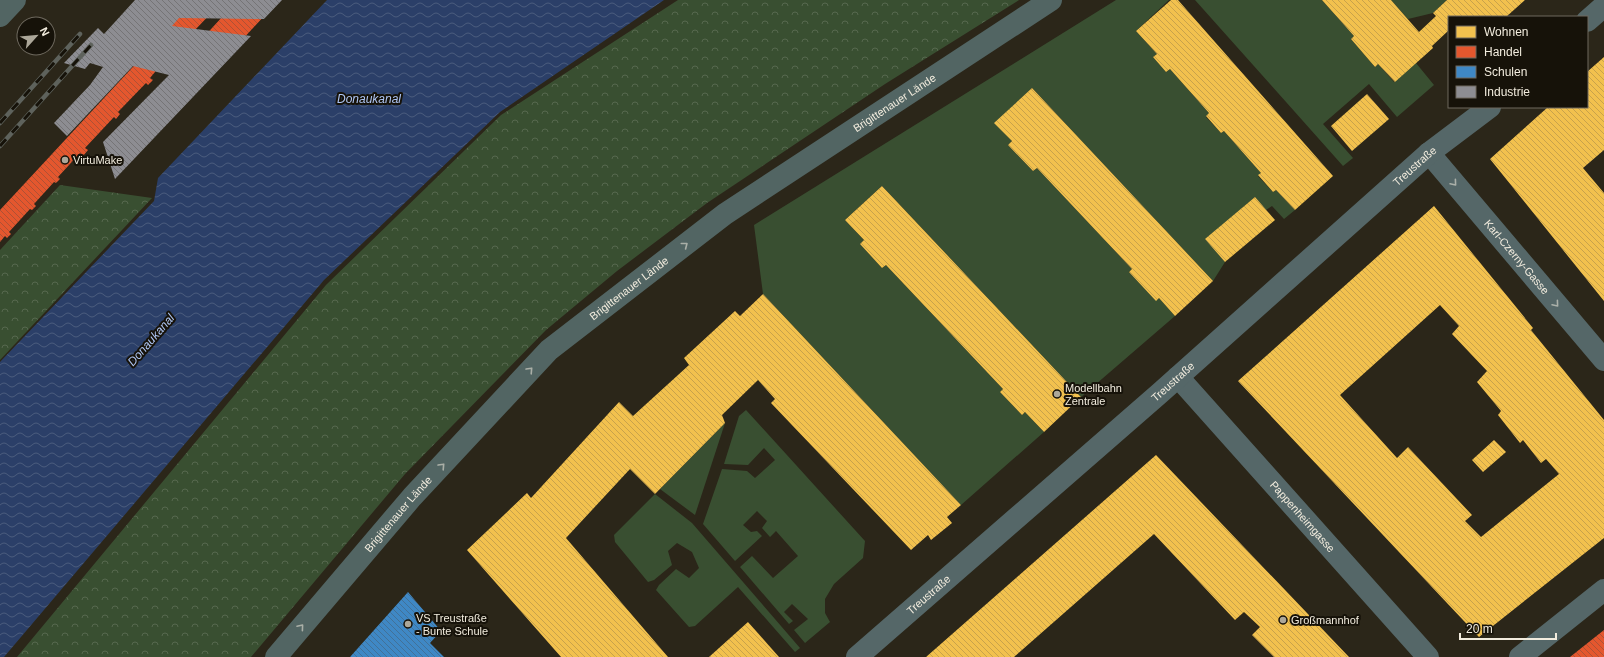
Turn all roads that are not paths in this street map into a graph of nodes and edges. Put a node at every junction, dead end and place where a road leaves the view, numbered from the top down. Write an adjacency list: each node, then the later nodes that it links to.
1 (15, 0): 4 (main road)
2 (1050, 0): 11 (main road, Brigittenauer Lände, one-way to 2)
3 (1604, 6): 5 (street)
4 (0, 16)
5 (1588, 20)
6 (1489, 108): 7 (street, Treustraße)
7 (1429, 153): 8 (street, Karl-Czerny-Gasse, one-way to 8); 9 (street, Treustraße)
8 (1604, 360)
9 (1178, 377): 12 (street, Treustraße); 13 (street, Pappenheimgasse)
10 (1604, 590): 14 (street)
11 (276, 657)
12 (857, 657)
13 (1428, 657)
14 (1520, 657)

